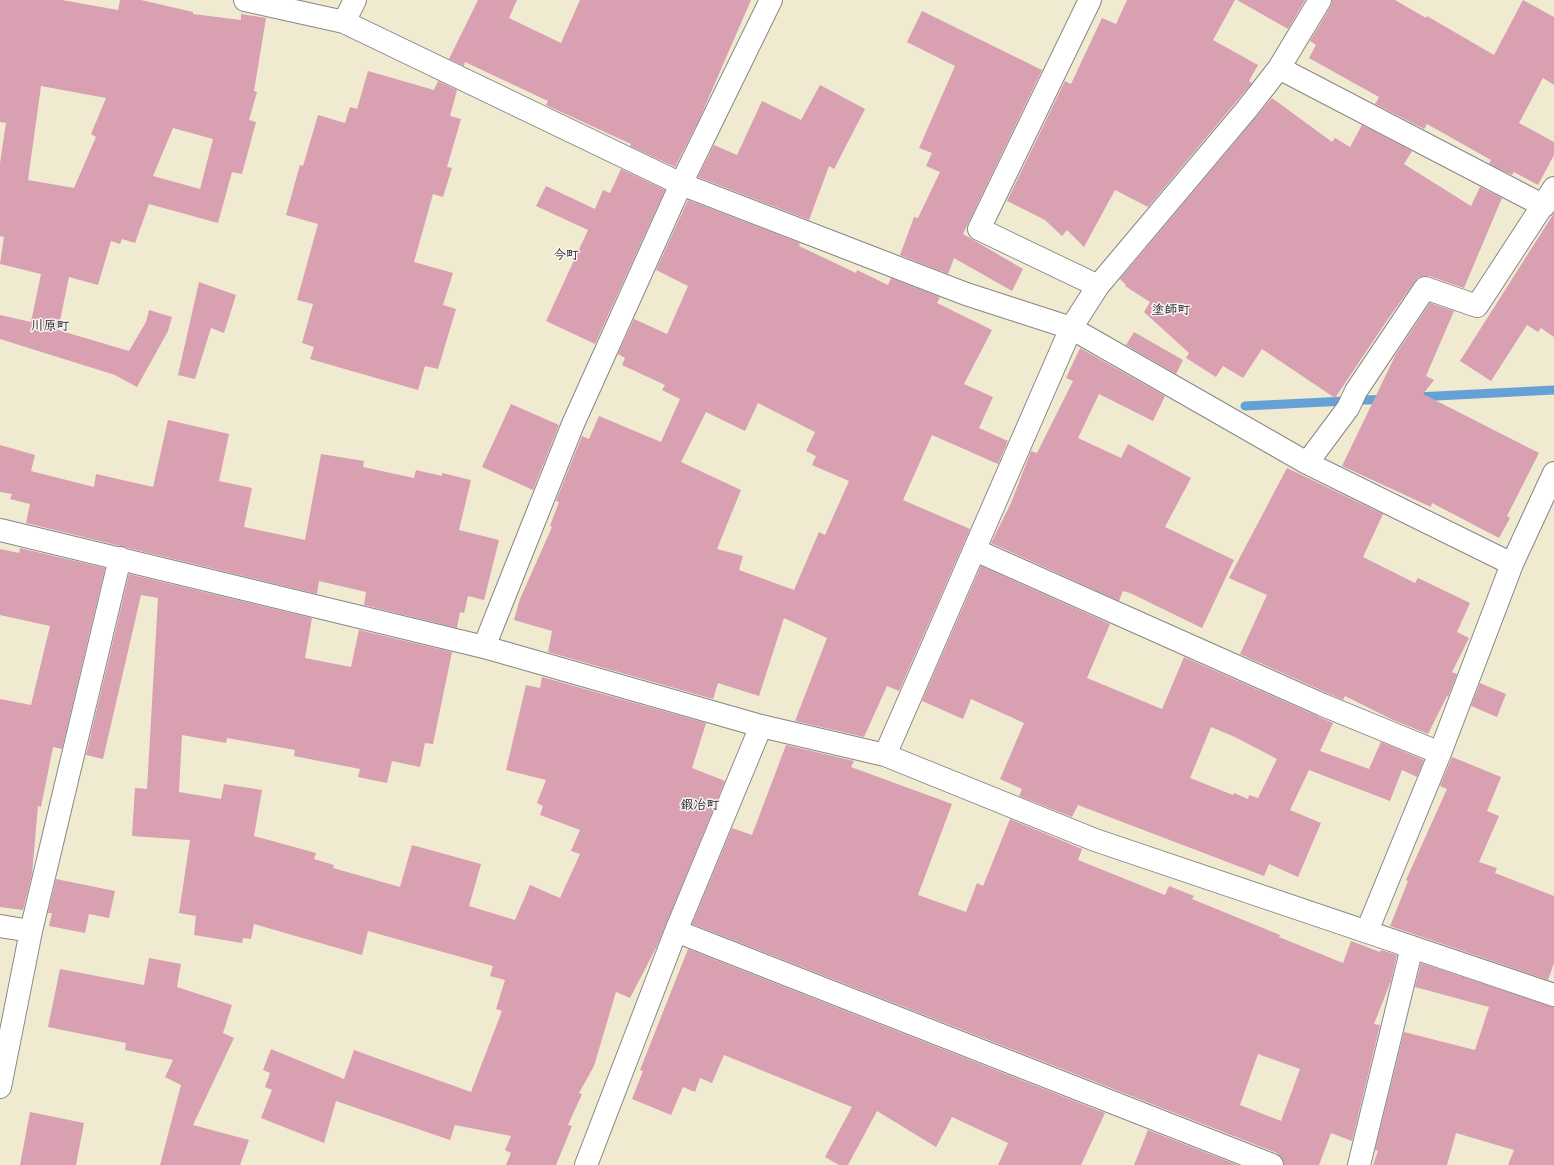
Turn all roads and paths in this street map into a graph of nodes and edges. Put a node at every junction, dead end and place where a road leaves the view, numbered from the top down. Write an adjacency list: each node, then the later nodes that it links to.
1 (245, 0): 6 (street)
2 (355, 0): 6 (street)
3 (771, 0): 8 (street)
4 (1090, 0): 10 (street)
5 (1320, 0): 7 (street)
6 (344, 22): 8 (street)
7 (1279, 68): 9 (street); 10 (street)
8 (681, 184): 11 (street); 18 (street)
9 (1549, 197): 12 (street)
10 (1098, 286): 11 (street)
11 (1071, 328): 12 (street); 15 (street)
12 (1307, 463): 17 (street)
13 (1554, 473): 17 (street)
14 (0, 530): 16 (street)
15 (976, 550): 20 (street); 21 (street)
16 (120, 558): 18 (street); 23 (street)
17 (1512, 564): 20 (street)
18 (484, 647): 19 (street)
19 (761, 726): 21 (street); 24 (street)
20 (1440, 753): 25 (street)
21 (885, 755): 25 (street)
22 (0, 926): 23 (street)
23 (31, 930): 28 (street)
24 (676, 931): 29 (street); 30 (street)
25 (1367, 931): 26 (street)
26 (1412, 947): 27 (street); 31 (street)
27 (1554, 995)
28 (0, 1087)
29 (586, 1165)
30 (1272, 1165)
31 (1359, 1165)

